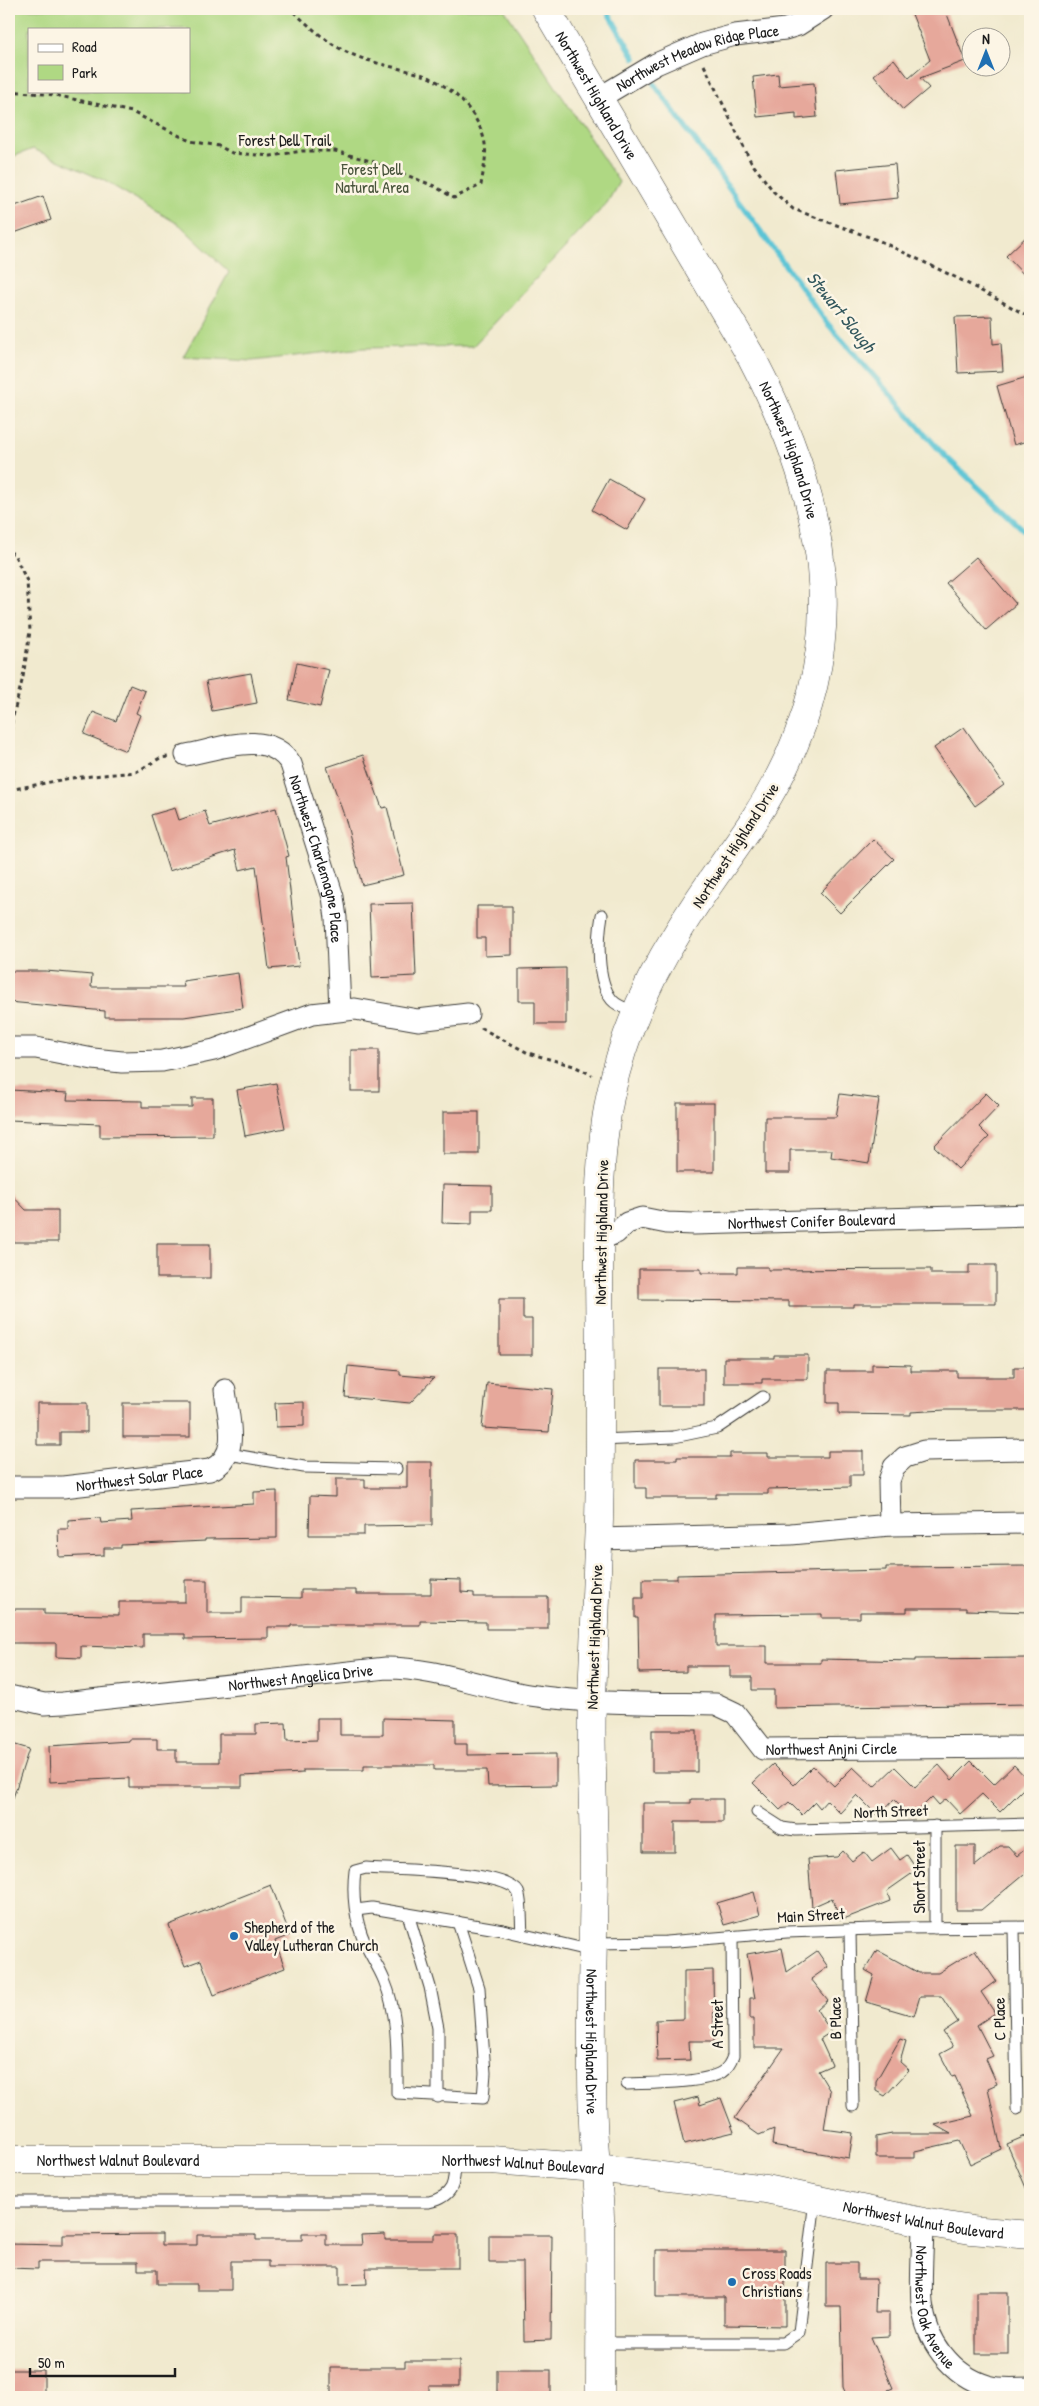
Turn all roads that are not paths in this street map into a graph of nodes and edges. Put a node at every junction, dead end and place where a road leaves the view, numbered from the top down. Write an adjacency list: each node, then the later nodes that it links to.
1 (546, 9): 3 (main road, Northwest Highland Drive)
2 (823, 9): 3 (street, Northwest Meadow Ridge Place)
3 (599, 98): 7 (main road, Northwest Highland Drive)
4 (186, 755): 6 (street, Northwest Charlemagne Place)
5 (602, 915): 7 (lane)
6 (340, 1009): 8 (street); 9 (street)
7 (636, 1013): 11 (main road, Northwest Highland Drive)
8 (468, 1014)
9 (9, 1048)
10 (1030, 1216): 11 (street, Northwest Conifer Boulevard)
11 (598, 1240): 14 (main road, Northwest Highland Drive)
12 (224, 1390): 16 (street)
13 (763, 1398): 14 (lane)
14 (599, 1440): 21 (main road, Northwest Highland Drive)
15 (1030, 1449): 20 (street)
16 (229, 1454): 17 (lane); 18 (street, Northwest Solar Place)
17 (396, 1470)
18 (9, 1487)
19 (1030, 1523): 20 (street)
20 (890, 1525): 21 (street)
21 (598, 1539): 23 (main road, Northwest Highland Drive)
22 (9, 1696): 23 (street, Northwest Angelica Drive)
23 (592, 1702): 24 (street, Northwest Anjni Circle); 37 (main road, Northwest Highland Drive)
24 (1030, 1747)
25 (757, 1812): 27 (lane, North Street)
26 (1030, 1824): 27 (lane, North Street)
27 (935, 1826): 32 (lane, Short Street)
28 (356, 1910): 29 (lane, Main Street); 35 (lane); 39 (lane)
29 (408, 1914): 30 (lane, Main Street); 39 (lane)
30 (458, 1922): 35 (lane, Main Street); 39 (lane)
31 (1030, 1927): 33 (lane, Main Street)
32 (935, 1928): 33 (lane, Main Street); 34 (lane, Main Street)
33 (1014, 1928): 41 (lane, C Place)
34 (850, 1930): 36 (lane, Main Street); 40 (lane, B Place)
35 (522, 1934): 37 (lane, Main Street)
36 (732, 1937): 37 (lane, Main Street); 38 (lane, A Street)
37 (593, 1947): 44 (main road, Northwest Highland Drive)
38 (628, 2084)
39 (438, 2097)
40 (853, 2106)
41 (1017, 2109)
42 (9, 2160): 43 (main road, Northwest Walnut Boulevard)
43 (455, 2160): 44 (main road, Northwest Walnut Boulevard); 46 (lane)
44 (597, 2168): 45 (main road, Northwest Walnut Boulevard); 49 (main road, Northwest Highland Drive)
45 (815, 2200): 47 (main road, Northwest Walnut Boulevard); 49 (lane)
46 (9, 2202)
47 (923, 2222): 48 (main road, Northwest Walnut Boulevard); 50 (street, Northwest Oak Avenue)
48 (1030, 2235)
49 (600, 2344): 51 (main road, Northwest Highland Drive)
50 (1030, 2388)
51 (600, 2397)

